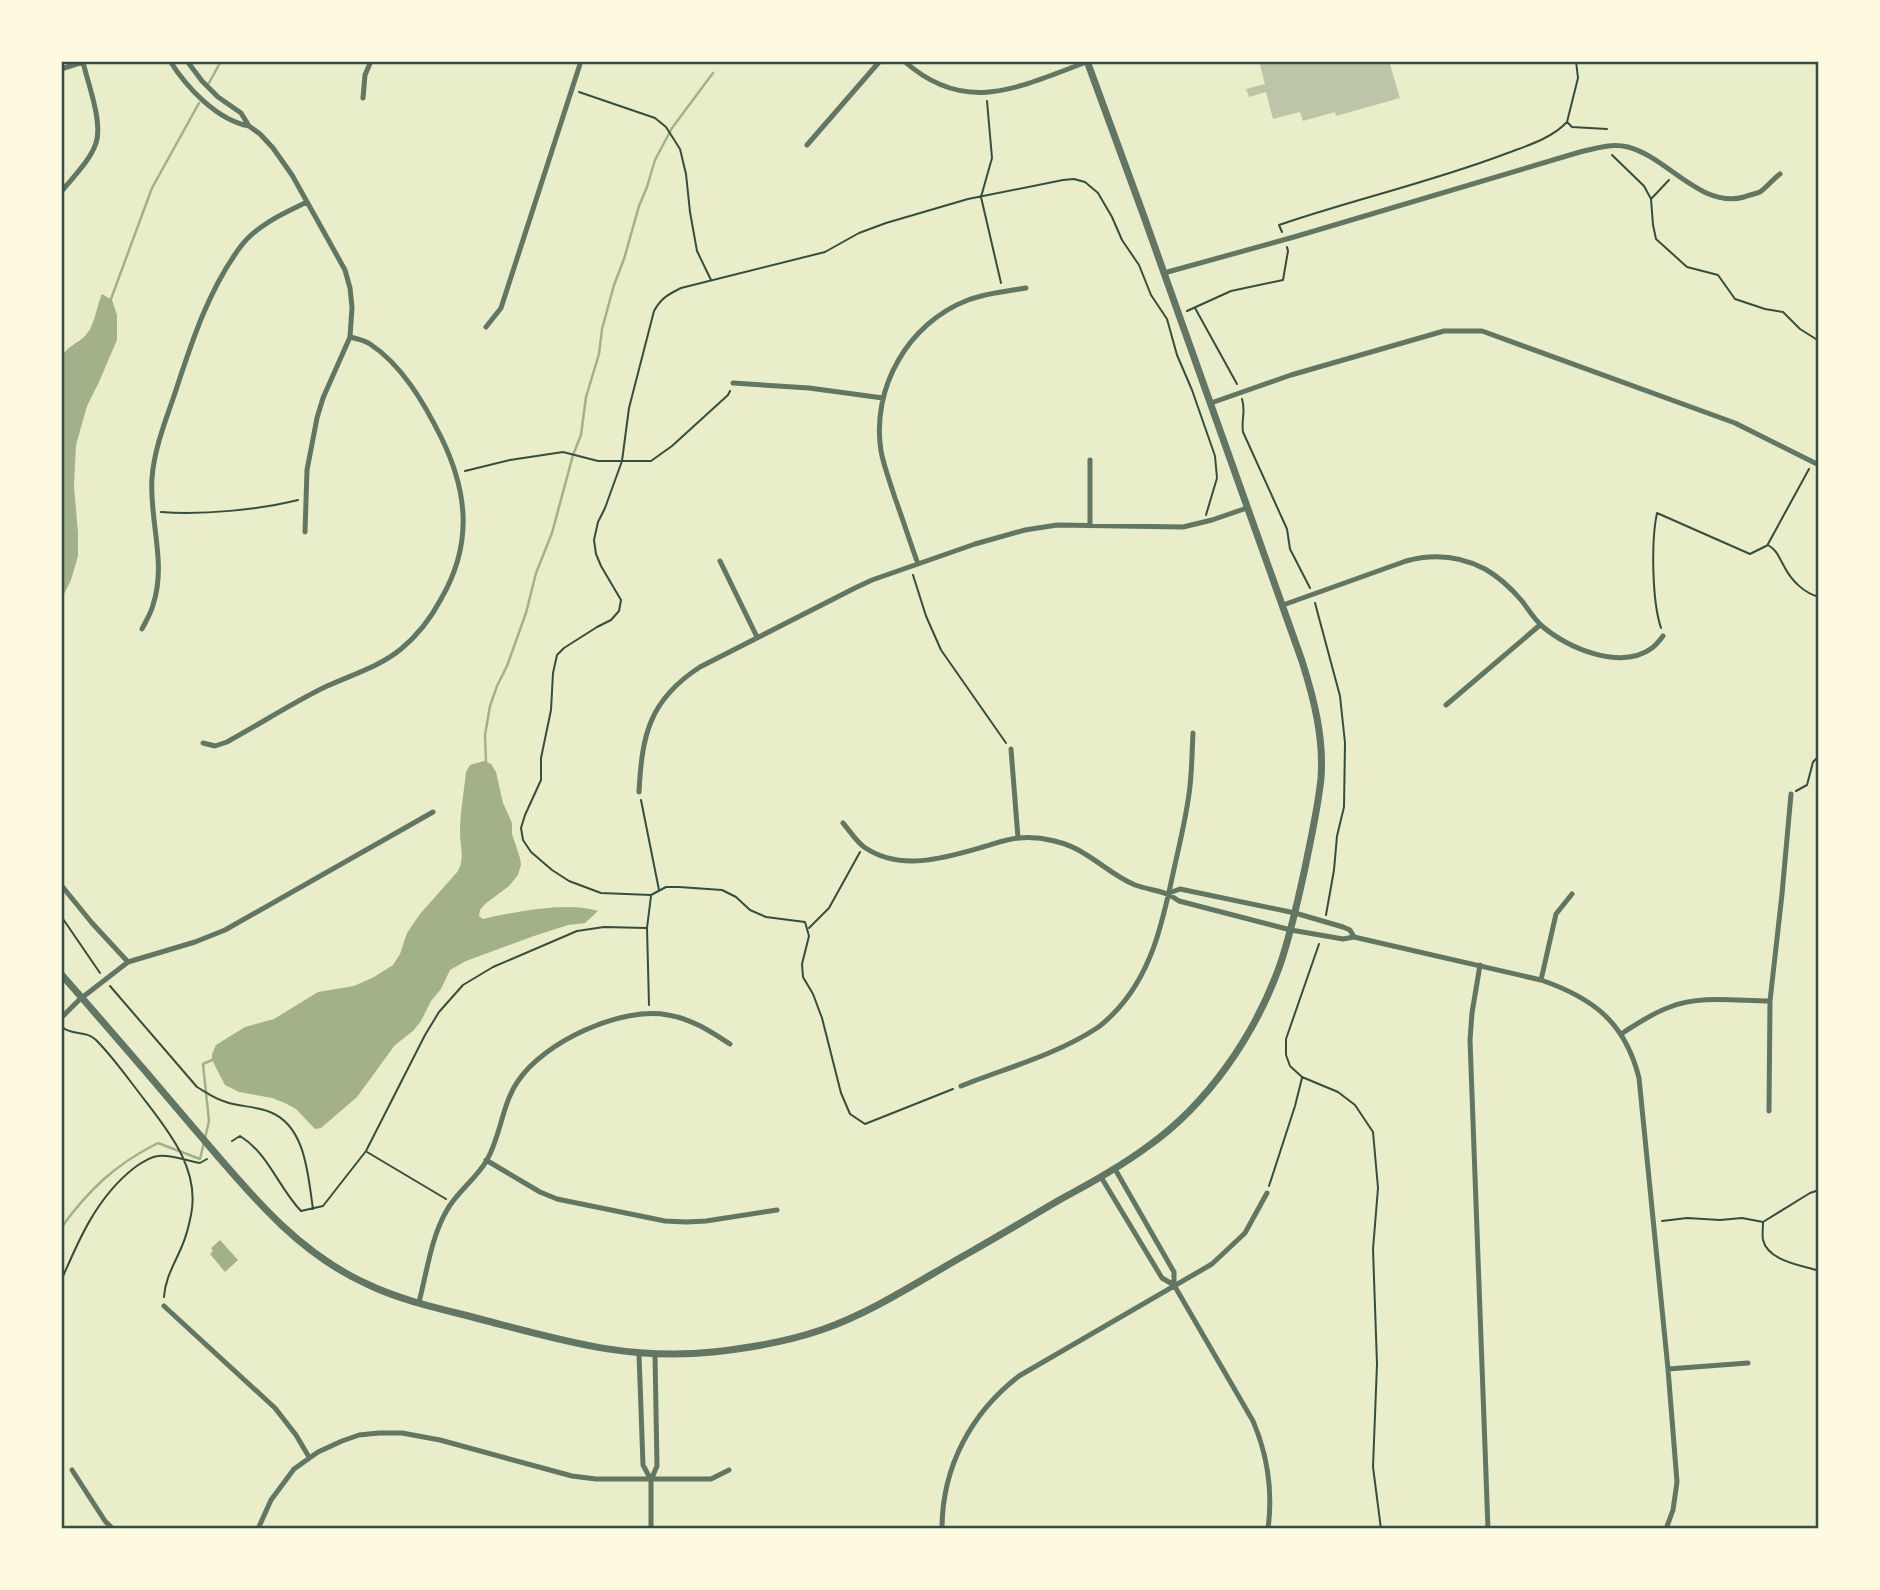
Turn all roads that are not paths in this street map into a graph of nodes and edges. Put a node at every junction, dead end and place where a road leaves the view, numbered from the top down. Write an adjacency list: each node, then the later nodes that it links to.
1 (170, 61): 11 (street)
2 (187, 61): 11 (street)
3 (371, 61): 10 (street)
4 (581, 61): 18 (street)
5 (880, 61): 12 (street)
6 (904, 61): 8 (street)
7 (84, 62): 9 (street); 14 (street)
8 (1087, 62): 16 (street)
9 (61, 68)
10 (363, 98)
11 (249, 126): 15 (street)
12 (807, 145)
13 (1780, 173): 16 (street)
14 (61, 192)
15 (307, 202): 19 (street); 32 (street)
16 (1164, 273): 22 (street)
17 (1026, 288): 21 (street)
18 (486, 327)
19 (350, 337): 27 (street); 37 (street)
20 (733, 383): 21 (street)
21 (883, 398): 29 (street)
22 (1211, 403): 24 (street); 25 (street)
23 (1090, 460): 26 (street)
24 (1816, 464)
25 (1247, 508): 26 (street); 30 (street)
26 (1090, 525): 29 (street)
27 (305, 531)
28 (720, 561): 34 (street)
29 (918, 564): 34 (street)
30 (1283, 605): 31 (street); 47 (street)
31 (1541, 625): 33 (street); 35 (street)
32 (142, 629)
33 (1663, 636)
34 (757, 637): 39 (street)
35 (1446, 705)
36 (1193, 733): 45 (street)
37 (203, 743)
38 (1011, 749): 43 (street)
39 (639, 792)
40 (1791, 794): 55 (street)
41 (433, 812): 50 (street)
42 (843, 823): 43 (street)
43 (1018, 838): 45 (street)
44 (61, 885): 50 (street)
45 (1169, 893): 47 (street); 48 (street); 59 (street)
46 (1572, 894): 53 (street)
47 (1294, 913): 48 (street); 49 (street)
48 (1291, 930): 49 (street); 62 (street)
49 (1354, 937): 51 (street)
50 (128, 962): 54 (street)
51 (1480, 965): 53 (street); 84 (street)
52 (61, 974): 54 (street)
53 (1541, 980): 57 (street)
54 (82, 997): 56 (street); 67 (street)
55 (1770, 1001): 57 (street); 60 (street)
56 (61, 1018)
57 (1621, 1034): 72 (street)
58 (730, 1044): 61 (street)
59 (961, 1086)
60 (1769, 1111)
61 (486, 1160): 65 (street); 67 (street)
62 (1115, 1169): 63 (street); 66 (street)
63 (1101, 1177): 66 (street); 70 (street)
64 (1267, 1194): 66 (street)
65 (777, 1210)
66 (1174, 1285): 82 (street); 83 (street)
67 (419, 1302): 69 (street)
68 (164, 1306): 73 (street)
69 (639, 1354): 70 (street); 76 (street)
70 (655, 1355): 76 (street)
71 (1748, 1363): 72 (street)
72 (1668, 1369): 85 (street)
73 (309, 1457): 76 (street); 80 (street)
74 (72, 1471): 77 (street)
75 (729, 1471): 76 (street)
76 (651, 1480): 81 (street)
77 (105, 1521): 78 (street); 79 (street)
78 (99, 1529)
79 (113, 1529)
80 (258, 1529)
81 (651, 1529)
82 (942, 1529)
83 (1268, 1529)
84 (1488, 1529)
85 (1666, 1529)

